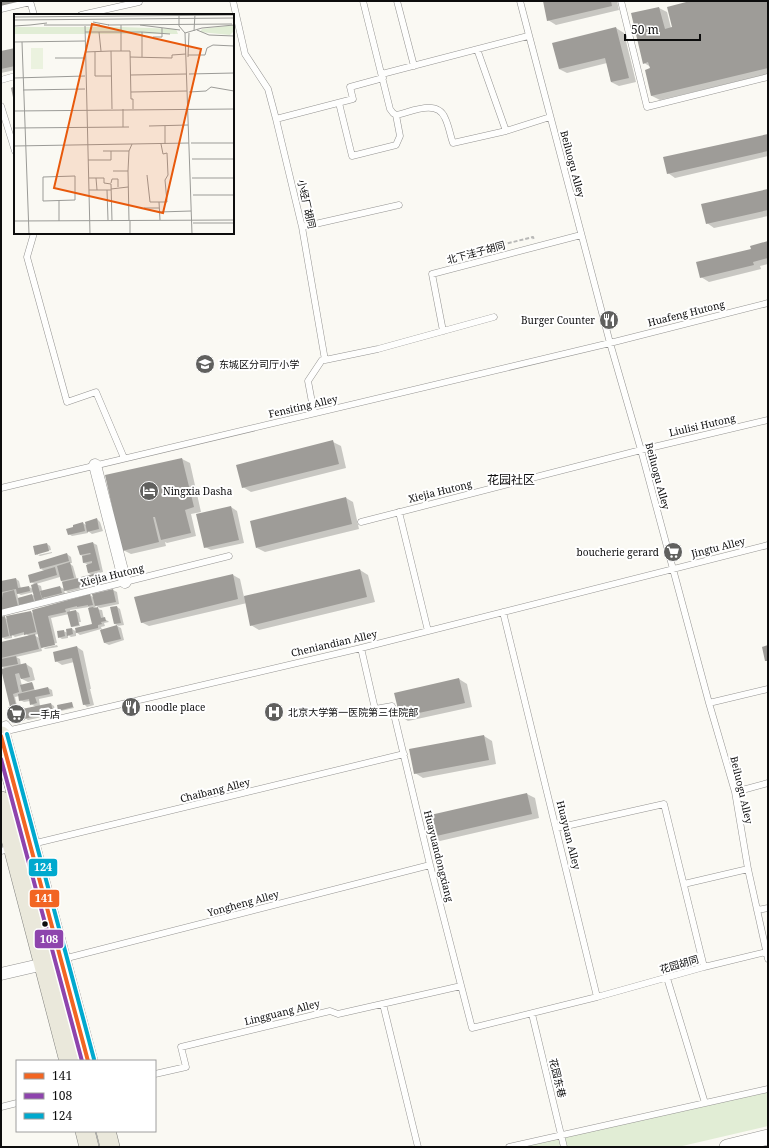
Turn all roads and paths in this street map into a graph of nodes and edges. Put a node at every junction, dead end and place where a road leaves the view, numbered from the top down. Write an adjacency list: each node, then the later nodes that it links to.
1 (233, 1): 22 (lane, 小经厂胡同)
2 (363, 1): 15 (lane)
3 (397, 1): 13 (lane)
4 (520, 1): 11 (lane, Beiluogu Alley)
5 (621, 1): 16 (lane)
6 (30, 2): 8 (lane); 9 (lane)
7 (139, 2): 10 (lane)
8 (1, 9)
9 (34, 14)
10 (85, 14)
11 (528, 36): 12 (lane); 21 (lane, Beiluogu Alley)
12 (477, 49): 13 (lane); 23 (lane)
13 (414, 66): 15 (lane)
14 (14, 76): 17 (lane)
15 (382, 76): 18 (lane); 20 (lane)
16 (768, 77)
17 (1, 80)
18 (339, 103): 20 (lane); 22 (lane)
19 (1, 106): 24 (lane)
20 (396, 116): 23 (lane)
21 (550, 117): 23 (lane); 28 (lane, Beiluogu Alley)
22 (276, 119): 26 (lane, 小经厂胡同)
23 (506, 131)
24 (14, 148)
25 (399, 205): 26 (lane)
26 (302, 228): 35 (lane, 小经厂胡同)
27 (34, 234): 39 (lane)
28 (581, 235): 30 (lane, 北下洼子胡同); 34 (lane, Beiluogu Alley)
29 (504, 241): 30 (path)
30 (536, 247): 33 (lane, 北下洼子胡同)
31 (768, 302): 34 (lane, Huafeng Hutong)
32 (494, 317): 33 (lane)
33 (443, 331): 35 (lane)
34 (610, 343): 36 (lane, Fensiting Alley); 38 (lane, Beiluogu Alley)
35 (325, 360): 36 (lane)
36 (314, 413): 39 (lane, Fensiting Alley)
37 (768, 420): 38 (lane, Liulisi Hutong)
38 (641, 450): 42 (lane, Xiejia Hutong); 46 (lane, Beiluogu Alley)
39 (124, 458): 40 (lane, Fensiting Alley)
40 (95, 465): 41 (lane, Fensiting Alley); 47 (street)
41 (1, 488)
42 (399, 512): 43 (lane, Xiejia Hutong); 50 (lane)
43 (361, 522)
44 (768, 545): 46 (lane, Jingtu Alley)
45 (229, 556): 47 (lane, Xiejia Hutong)
46 (673, 569): 48 (lane, Cheniandian Alley); 53 (lane, Beiluogu Alley)
47 (125, 582): 49 (lane, Xiejia Hutong)
48 (503, 612): 50 (lane, Cheniandian Alley); 60 (lane, Huayuan Alley)
49 (1, 613)
50 (428, 631): 51 (lane, Cheniandian Alley)
51 (361, 648): 54 (lane, Cheniandian Alley); 56 (lane, Huayuandongxiang)
52 (768, 689): 53 (lane)
53 (709, 703): 58 (lane, Beiluogu Alley)
54 (1, 726)
55 (1, 736): 61 (main road)
56 (404, 754): 61 (lane, Chaibang Alley); 62 (lane, Huayuandongxiang)
57 (768, 783): 58 (lane)
58 (735, 792): 63 (lane, Beiluogu Alley)
59 (1, 801): 61 (main road)
60 (557, 828): 64 (lane); 74 (lane, Huayuan Alley)
61 (15, 848): 69 (main road)
62 (430, 864): 69 (lane, Yongheng Alley); 73 (lane, Huayuandongxiang)
63 (748, 868): 64 (lane); 66 (lane, Beiluogu Alley)
64 (684, 884): 70 (lane)
65 (768, 908): 66 (lane)
66 (757, 910): 67 (lane, Beiluogu Alley)
67 (766, 952): 68 (lane, Beiluogu Alley); 70 (lane, 花园胡同)
68 (768, 959)
69 (52, 962): 71 (street); 77 (main road); 78 (main road)
70 (704, 967): 72 (lane, 花园胡同)
71 (1, 974)
72 (667, 978): 74 (lane, 花园胡同); 82 (lane)
73 (461, 986): 75 (lane, Lingguang Alley); 76 (lane, Huayuandongxiang)
74 (597, 997): 76 (lane)
75 (383, 1004): 79 (lane, Lingguang Alley); 90 (lane)
76 (532, 1014): 86 (lane, 花园东巷)
77 (69, 1060)
78 (88, 1060)
79 (156, 1074)
80 (768, 1089): 82 (lane)
81 (16, 1103): 83 (lane)
82 (705, 1103): 86 (lane)
83 (1, 1107)
84 (85, 1132): 88 (main road)
85 (106, 1132): 89 (main road)
86 (562, 1134): 91 (lane); 92 (lane, 花园东巷)
87 (768, 1137): 93 (street)
88 (89, 1147)
89 (110, 1147)
90 (418, 1147)
91 (508, 1147)
92 (564, 1147)
93 (727, 1147)

